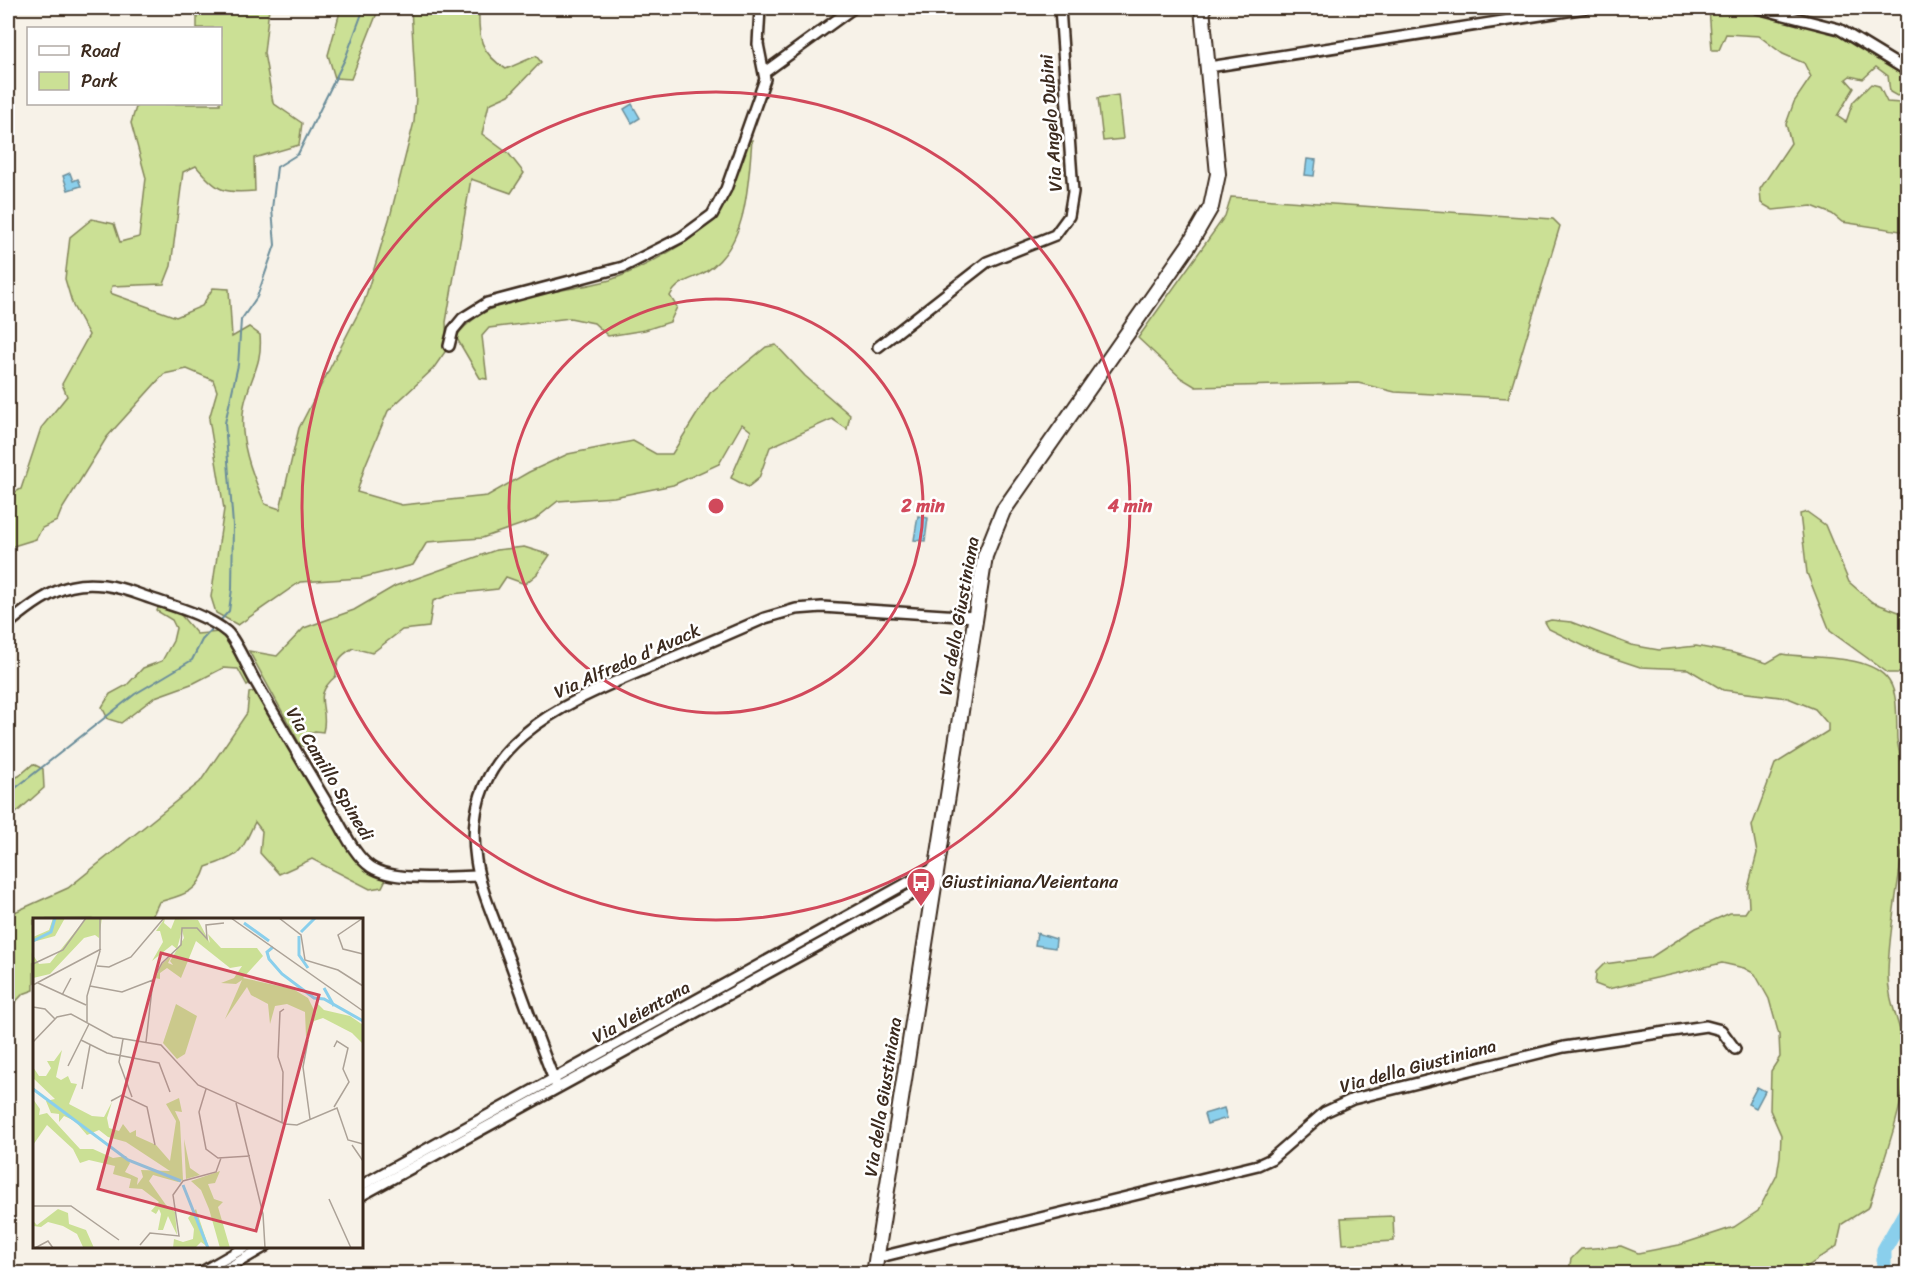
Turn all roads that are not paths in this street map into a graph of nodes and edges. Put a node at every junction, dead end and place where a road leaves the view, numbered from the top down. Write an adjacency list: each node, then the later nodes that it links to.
1 (760, 8): 9 (street)
2 (854, 8): 9 (street)
3 (1060, 8): 11 (street, Via Angelo Dubini)
4 (1203, 8): 7 (street, Via della Giustiniana)
5 (1586, 8): 7 (street)
6 (1757, 8): 8 (street)
7 (1209, 67): 12 (street, Via della Giustiniana)
8 (1908, 71)
9 (765, 72): 10 (street)
10 (449, 346)
11 (878, 347)
12 (975, 617): 14 (street, Via della Giustiniana); 15 (street, Via Alfredo d'Avack)
13 (8, 624): 15 (street, Via Camillo Spinedi)
14 (936, 867): 16 (street, Via della Giustiniana); 18 (street, Via Veientana)
15 (479, 876): 18 (street, Via Alfredo d'Avack)
16 (934, 882): 18 (street, Via Veientana); 23 (street, Via della Giustiniana)
17 (1736, 1049): 23 (street, Via della Giustiniana)
18 (555, 1083): 19 (street, Via Veientana); 20 (street, Via Veientana)
19 (363, 1184)
20 (363, 1194)
21 (244, 1248): 24 (street)
22 (263, 1248): 25 (street)
23 (876, 1258): 26 (street, Via della Giustiniana)
24 (198, 1274)
25 (218, 1274)
26 (874, 1274)

